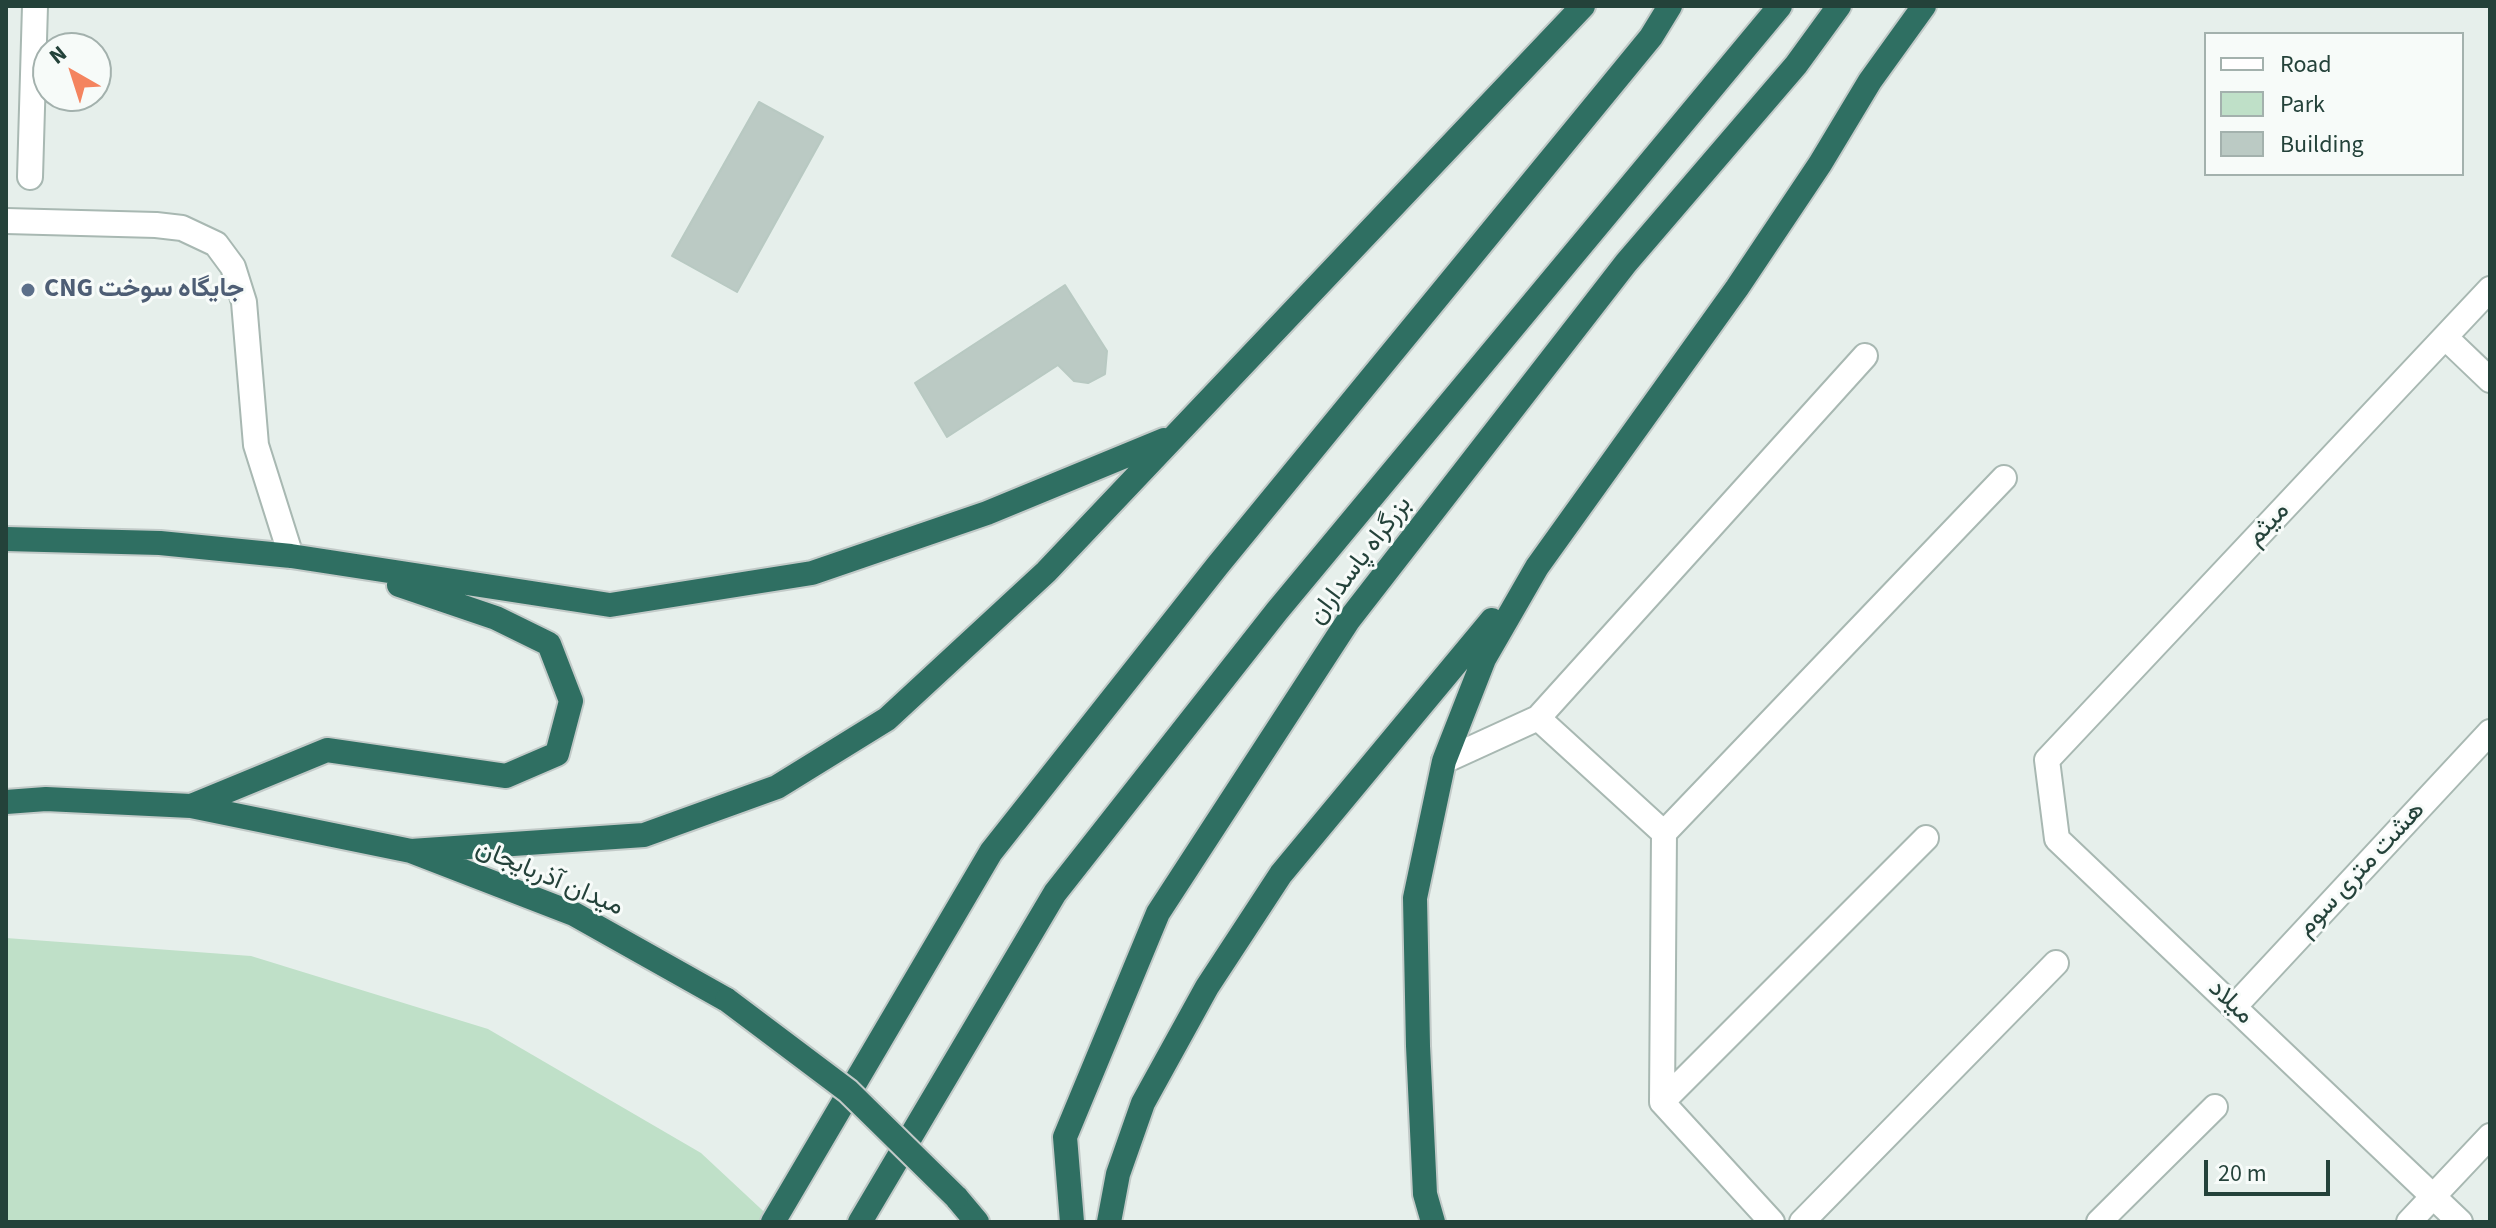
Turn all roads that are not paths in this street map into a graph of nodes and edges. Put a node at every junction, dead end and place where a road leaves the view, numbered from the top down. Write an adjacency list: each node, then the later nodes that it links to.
1 (35, 6): 7 (street)
2 (1583, 6): 13 (highway)
3 (1670, 6): 34 (highway)
4 (1780, 6): 35 (highway)
5 (1839, 6): 37 (highway, بزرگراه پاسداران)
6 (1924, 6): 17 (highway)
7 (30, 177)
8 (6, 221): 16 (street)
9 (2490, 289): 10 (street, میثم)
10 (2445, 337): 12 (street); 21 (street, میثم)
11 (1865, 356): 19 (street)
12 (2490, 380)
13 (1173, 437): 18 (highway); 27 (highway)
14 (2004, 478): 25 (street)
15 (6, 539): 16 (highway)
16 (291, 556): 18 (highway)
17 (1537, 567): 22 (highway); 38 (highway)
18 (352, 568): 24 (highway)
19 (1538, 718): 22 (street); 25 (street)
20 (2490, 732): 29 (street, هشت متری سوم)
21 (2047, 760): 29 (street, میلاد)
22 (1444, 761): 39 (highway)
23 (6, 802): 24 (highway, میدان آذربایجان)
24 (191, 806): 27 (highway, میدان آذربایجان)
25 (1664, 833): 30 (street)
26 (1926, 838): 30 (street)
27 (411, 851): 36 (highway, میدان آذربایجان, bridge)
28 (2056, 963): 41 (street)
29 (2234, 1007): 33 (street, میلاد)
30 (1662, 1102): 40 (street)
31 (2215, 1107): 42 (street)
32 (2490, 1136): 33 (street)
33 (2433, 1196): 43 (street); 44 (street, میلاد)
34 (773, 1222)
35 (860, 1222)
36 (977, 1222)
37 (1072, 1222)
38 (1109, 1222)
39 (1433, 1222)
40 (1772, 1222)
41 (1802, 1222)
42 (2099, 1222)
43 (2409, 1222)
44 (2460, 1222)

